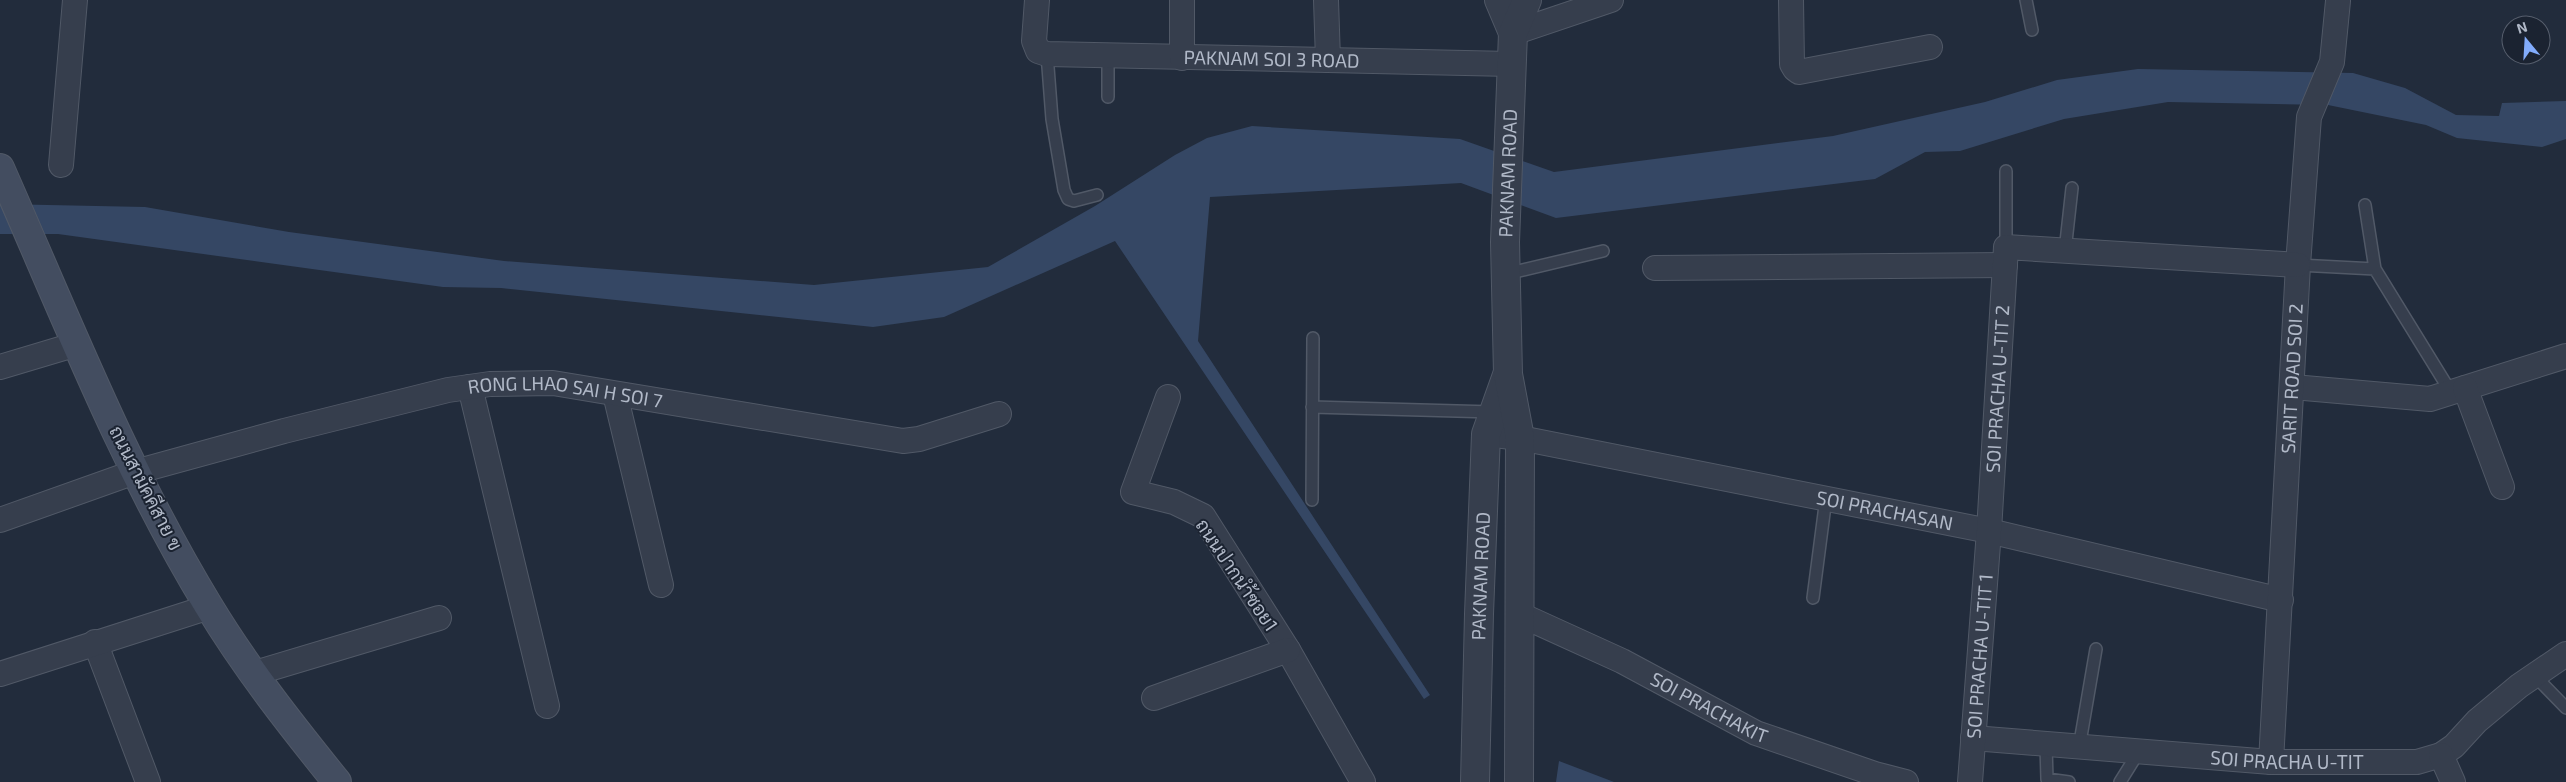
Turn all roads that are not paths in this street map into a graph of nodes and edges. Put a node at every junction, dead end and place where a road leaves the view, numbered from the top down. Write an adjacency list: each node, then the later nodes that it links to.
1 (75, 0): 20 (street)
2 (1037, 0): 14 (street)
3 (1182, 0): 16 (street)
4 (1326, 0): 17 (street)
5 (1499, 0): 12 (street, PAKNAM ROAD)
6 (1527, 0): 12 (street, PAKNAM ROAD)
7 (1611, 0): 12 (street)
8 (1790, 0): 13 (street)
9 (2026, 0): 11 (lane)
10 (2338, 1): 29 (street, SARIT ROAD SOI 2)
11 (2032, 30)
12 (1513, 34): 18 (street, PAKNAM ROAD)
13 (1930, 47)
14 (1042, 50): 15 (street, PAKNAM SOI 3 ROAD); 24 (lane)
15 (1108, 56): 16 (street, PAKNAM SOI 3 ROAD); 19 (lane)
16 (1182, 58): 17 (street, PAKNAM SOI 3 ROAD)
17 (1328, 60): 18 (street, PAKNAM SOI 3 ROAD)
18 (1511, 64): 32 (street, PAKNAM ROAD)
19 (1108, 97)
20 (61, 165)
21 (2006, 171): 28 (lane)
22 (4, 177): 34 (main road, ถนนสามัคคีสาย ข)
23 (2072, 188): 27 (lane)
24 (1096, 195)
25 (2365, 205): 31 (lane)
26 (1603, 251): 32 (lane)
27 (2065, 251): 28 (street); 29 (street)
28 (2006, 256): 30 (street); 50 (street, SOI PRACHA U-TIT 2)
29 (2298, 265): 31 (lane); 38 (street, SARIT ROAD SOI 2)
30 (1655, 268)
31 (2374, 269): 39 (lane)
32 (1506, 274): 44 (street, PAKNAM ROAD)
33 (1313, 338): 42 (lane)
34 (78, 344): 36 (street); 45 (main road, ถนนสามัคคีสาย ข)
35 (2566, 356): 39 (street)
36 (0, 367)
37 (470, 387): 40 (street, RONG LHAO SAI H SOI 7); 45 (street, RONG LHAO SAI H SOI 7); 65 (street)
38 (2293, 388): 39 (street); 53 (street, SARIT ROAD SOI 2)
39 (2458, 391): 46 (street)
40 (615, 394): 43 (street, RONG LHAO SAI H SOI 7); 51 (street)
41 (1168, 397): 58 (street, ถนนปากนำ้ซอย1)
42 (1312, 406): 44 (lane); 48 (lane)
43 (999, 414)
44 (1504, 424): 47 (street, SOI PRACHASAN); 55 (street, PAKNAM ROAD); 76 (street, PAKNAM ROAD)
45 (136, 472): 49 (street, RONG LHAO SAI H SOI 7); 54 (main road, ถนนสามัคคีสาย ข)
46 (2502, 487)
47 (1826, 498): 50 (street, SOI PRACHASAN); 52 (lane)
48 (1312, 500)
49 (0, 520)
50 (1989, 531): 53 (street, SOI PRACHASAN); 67 (street, SOI PRACHA U-TIT 1)
51 (661, 585)
52 (1813, 598)
53 (2281, 600): 72 (street, SARIT ROAD SOI 2)
54 (209, 607): 57 (street); 62 (main road, ถนนสามัคคีสาย ข)
55 (1521, 615): 77 (street, PAKNAM ROAD); 78 (street, SOI PRACHAKIT)
56 (439, 618): 62 (street)
57 (95, 642): 61 (street); 74 (street)
58 (1288, 650): 64 (street); 73 (street, ถนนปากนำ้ซอย1)
59 (2096, 650): 69 (lane)
60 (2566, 654): 63 (street, SOI PRACHA U-TIT)
61 (0, 674)
62 (252, 674): 75 (main road, ถนนสามัคคีสาย ข)
63 (2535, 676): 66 (lane); 71 (street, SOI PRACHA U-TIT)
64 (1154, 698)
65 (548, 706)
66 (2566, 708)
67 (1973, 738): 68 (street, SOI PRACHA U-TIT); 79 (street, SOI PRACHA U-TIT 1)
68 (2046, 745): 69 (street, SOI PRACHA U-TIT); 80 (lane)
69 (2079, 748): 70 (street, SOI PRACHA U-TIT)
70 (2138, 753): 72 (street, SOI PRACHA U-TIT); 81 (lane)
71 (2441, 755): 72 (street, SOI PRACHA U-TIT); 82 (street)
72 (2271, 762)
73 (1355, 780)
74 (148, 782)
75 (337, 782)
76 (1475, 782)
77 (1520, 782)
78 (1906, 782)
79 (1970, 782)
80 (2069, 782)
81 (2120, 782)
82 (2454, 782)

